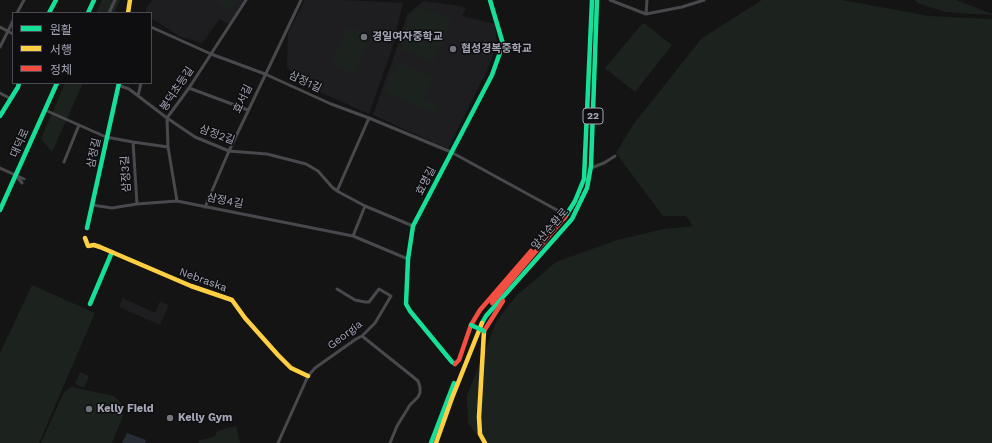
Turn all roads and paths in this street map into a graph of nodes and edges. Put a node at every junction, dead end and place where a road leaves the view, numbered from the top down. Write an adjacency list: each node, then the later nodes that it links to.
1 (24, 0): 14 (street)
2 (56, 0): 15 (main road)
3 (94, 0): 16 (main road)
4 (115, 0): 17 (street)
5 (130, 0): 18 (main road)
6 (246, 0): 26 (street, 봉덕초등길)
7 (301, 0): 27 (street, 효서길)
8 (490, 0): 46 (main road, 효명길)
9 (592, 0): 61 (main road, 앞산순환로 / 22)
10 (597, 0): 50 (main road, 앞산순환로 / 22)
11 (610, 0): 19 (street)
12 (647, 0): 19 (street)
13 (704, 0): 19 (street)
14 (18, 12)
15 (50, 12)
16 (88, 12)
17 (110, 12)
18 (128, 12)
19 (646, 14)
20 (12, 23): 23 (street)
21 (0, 27): 23 (street)
22 (152, 27): 26 (street, 삼정1길)
23 (8, 31): 24 (street); 25 (street)
24 (12, 33)
25 (0, 47)
26 (211, 54): 27 (street, 삼정1길); 32 (street, 봉덕초등길)
27 (265, 74): 37 (street, 효서길); 40 (street, 삼정1길)
28 (19, 84): 35 (main road)
29 (57, 84): 36 (main road, 대덕로)
30 (118, 84): 34 (street, 삼정2길); 42 (main road, 삼정길)
31 (141, 84): 34 (street)
32 (189, 88): 37 (street); 39 (street, 봉덕초등길)
33 (0, 93): 35 (street)
34 (138, 96): 39 (street, 삼정2길)
35 (11, 99): 38 (main road)
36 (45, 110): 41 (street, 삼정3길); 51 (main road, 대덕로)
37 (248, 110): 45 (street, 효서길)
38 (0, 116)
39 (167, 118): 44 (street, 봉덕초등길); 45 (street, 삼정2길)
40 (369, 118): 46 (street, 삼정1길); 54 (street)
41 (79, 125): 42 (street, 삼정3길); 48 (street)
42 (106, 137): 43 (street, 삼정3길); 57 (main road, 삼정길)
43 (133, 142): 44 (street, 삼정3길); 56 (street, 삼정3길)
44 (168, 147): 55 (street, 봉덕초등길)
45 (229, 151): 54 (street, 삼정2길); 59 (street, 효서길)
46 (451, 152): 61 (street, 삼정1길); 63 (main road, 효명길)
47 (614, 156): 50 (street)
48 (64, 162)
49 (0, 168): 51 (street)
50 (591, 168): 64 (main road, 앞산순환로 / 22)
51 (16, 175): 52 (street); 53 (street); 60 (main road, 대덕로)
52 (24, 179)
53 (22, 183)
54 (337, 191): 58 (street, 삼정2길)
55 (177, 201): 56 (street, 삼정4길); 59 (street, 삼정4길)
56 (137, 204): 57 (street, 삼정4길)
57 (92, 205): 65 (main road, 삼정길)
58 (365, 206): 63 (street, 삼정2길); 66 (street)
59 (205, 207): 66 (street, 삼정4길)
60 (0, 210)
61 (566, 216): 62 (main road, 앞산순환로 / 22)
62 (561, 222): 72 (main road); 76 (main road, 앞산순환로 / 22)
63 (413, 226): 69 (main road, 효명길)
64 (565, 226): 73 (main road); 76 (main road, 앞산순환로 / 22)
65 (87, 228)
66 (353, 236): 69 (street, 삼정4길)
67 (85, 238): 68 (main road, Nebraska)
68 (112, 252): 71 (main road); 75 (main road, Nebraska)
69 (408, 259): 72 (main road, 효명길)
70 (337, 289): 74 (street, Georgia)
71 (90, 304)
72 (471, 325): 73 (main road, bridge)
73 (484, 331): 81 (main road)
74 (362, 336): 75 (street, Georgia); 78 (street)
75 (308, 376): 77 (street, Georgia)
76 (450, 397): 79 (main road, 앞산순환로 / 22); 80 (main road, 앞산순환로 / 22)
77 (278, 443)
78 (390, 443)
79 (431, 443)
80 (436, 443)
81 (485, 443)

